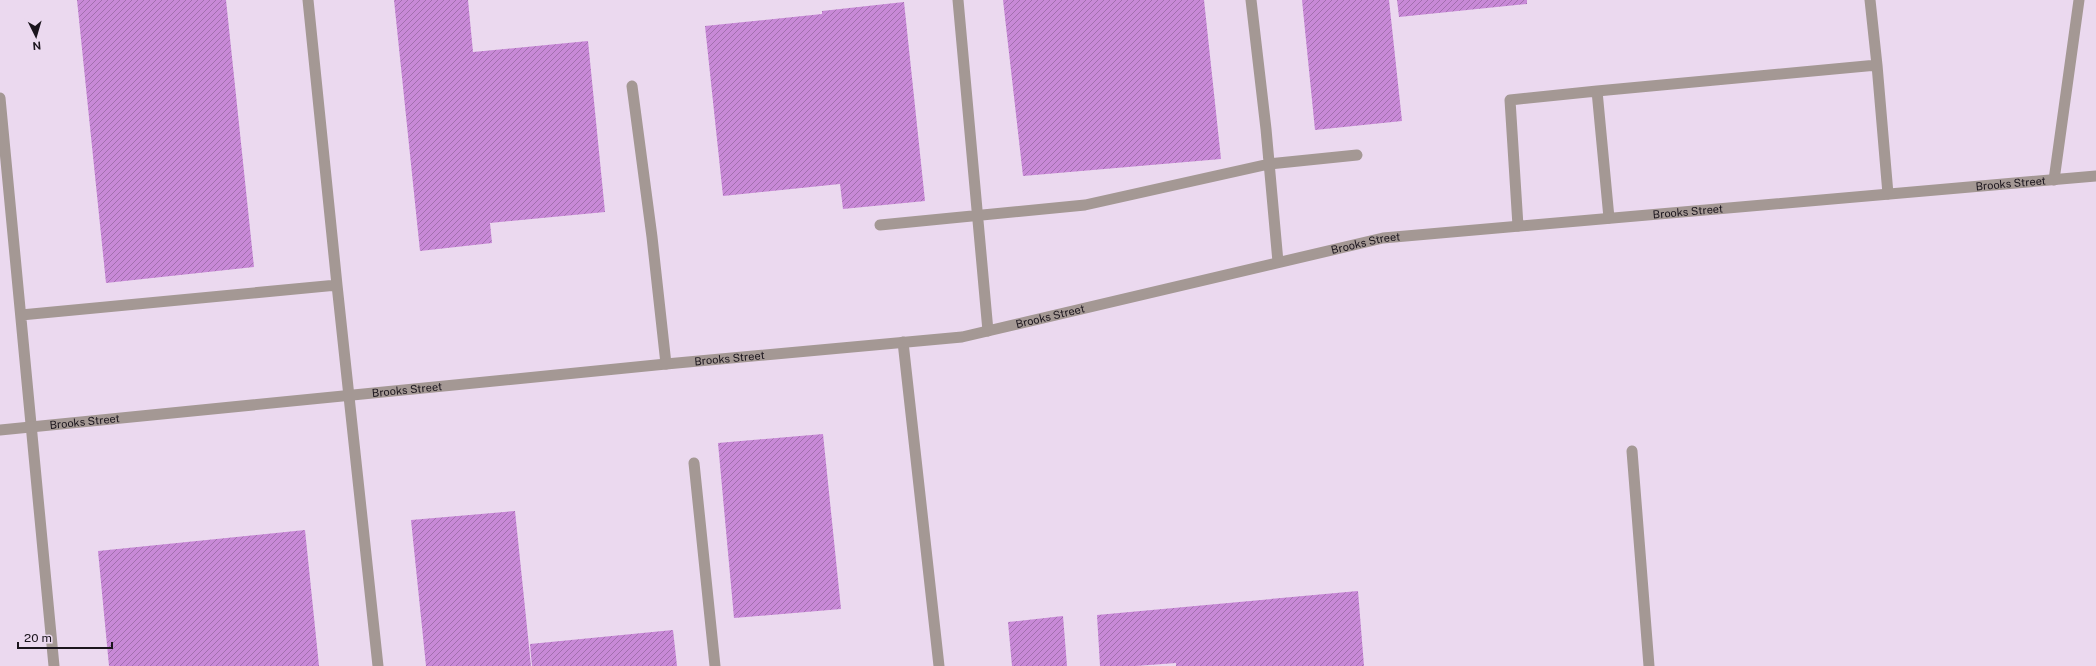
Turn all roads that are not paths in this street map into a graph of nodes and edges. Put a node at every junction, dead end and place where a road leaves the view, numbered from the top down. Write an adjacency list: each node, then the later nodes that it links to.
1 (308, 0): 20 (street)
2 (958, 0): 15 (street)
3 (1251, 0): 11 (street)
4 (1870, 0): 6 (street)
5 (2079, 0): 13 (street)
6 (1877, 65): 8 (street); 14 (street)
7 (632, 86): 24 (street)
8 (1597, 91): 16 (street); 18 (street)
9 (0, 98): 21 (street)
10 (1357, 155): 11 (street)
11 (1269, 164): 15 (street); 19 (street)
12 (2096, 176): 13 (street, Brooks Street)
13 (2054, 180): 14 (street, Brooks Street)
14 (1888, 194): 16 (street, Brooks Street)
15 (977, 216): 17 (street); 22 (street)
16 (1609, 218): 18 (street, Brooks Street)
17 (880, 225)
18 (1518, 226): 19 (street, Brooks Street)
19 (1278, 262): 22 (street, Brooks Street)
20 (337, 285): 21 (street); 25 (street)
21 (21, 315): 26 (street)
22 (988, 331): 23 (street, Brooks Street)
23 (903, 342): 24 (street, Brooks Street); 33 (street)
24 (666, 364): 25 (street, Brooks Street)
25 (349, 396): 26 (street, Brooks Street); 31 (street)
26 (31, 428): 27 (street, Brooks Street); 30 (street)
27 (0, 430)
28 (1632, 451): 34 (street)
29 (694, 463): 32 (street)
30 (54, 666)
31 (378, 666)
32 (714, 666)
33 (939, 666)
34 (1649, 666)

